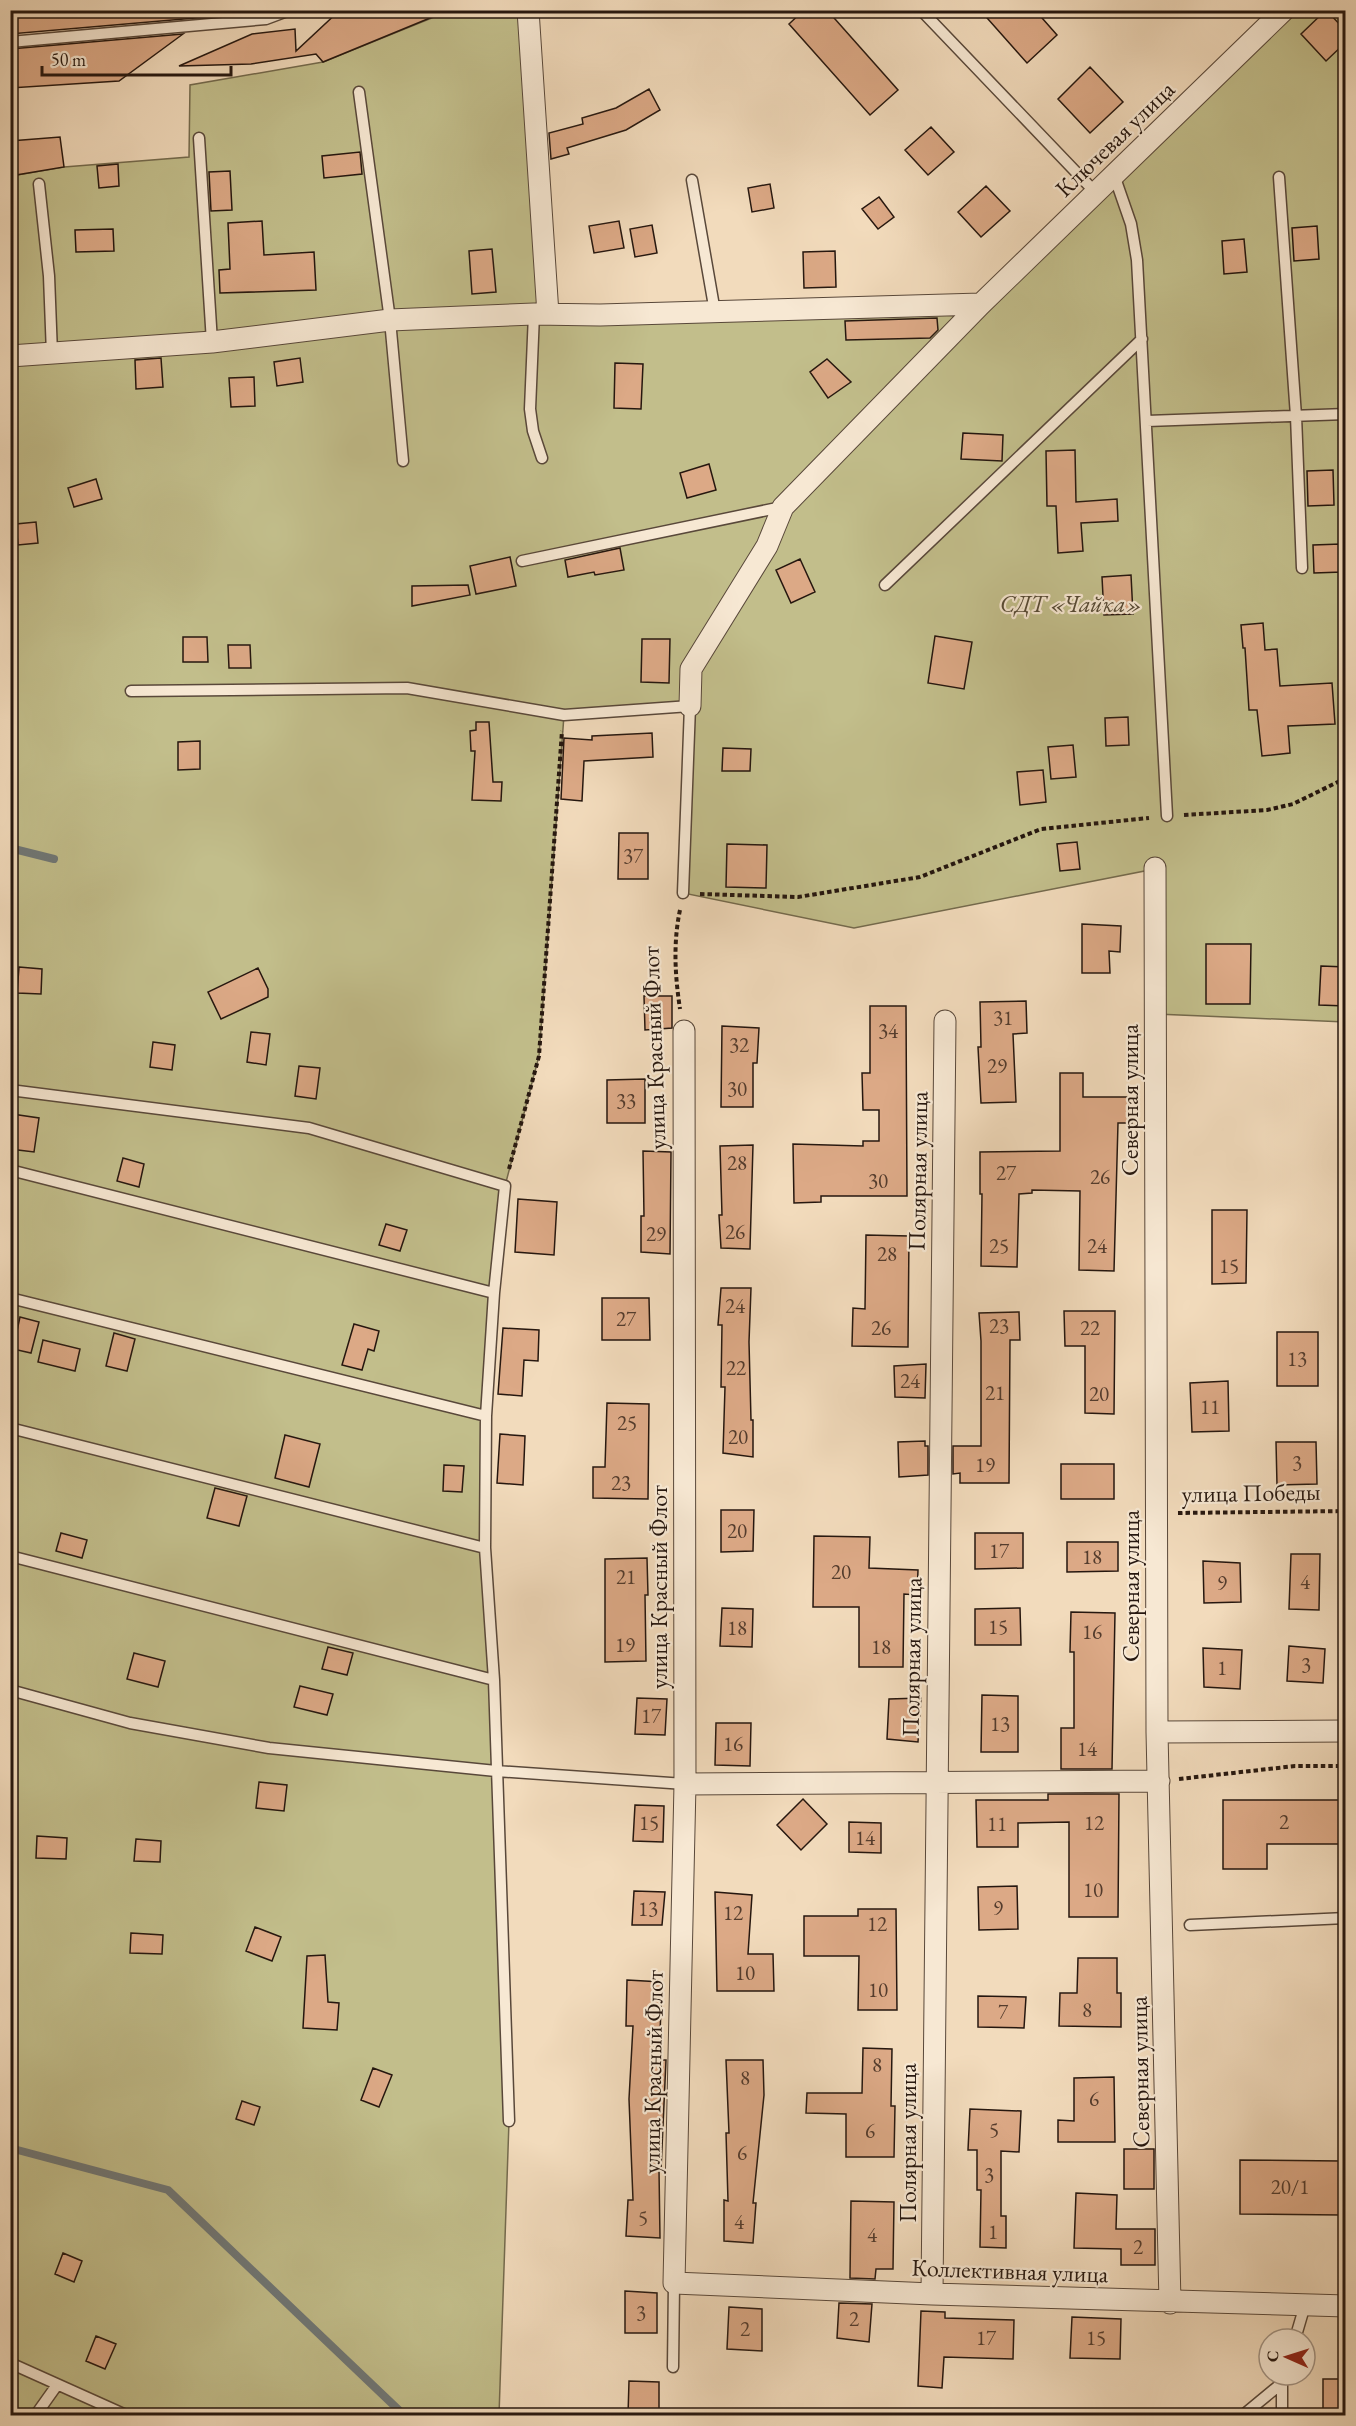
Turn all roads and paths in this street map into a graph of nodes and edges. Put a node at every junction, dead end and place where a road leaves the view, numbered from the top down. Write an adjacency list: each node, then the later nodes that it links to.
1 (290, 10): 5 (lane)
2 (528, 10): 15 (street)
3 (921, 10): 12 (lane)
4 (1284, 10): 8 (street, Ключевая улица)
5 (10, 42)
6 (359, 92): 16 (lane)
7 (199, 138): 18 (lane)
8 (1114, 175): 12 (street, Ключевая улица); 17 (lane)
9 (1279, 177): 22 (lane)
10 (692, 180): 14 (lane)
11 (39, 184): 19 (lane)
12 (1096, 193): 13 (street, Ключевая улица)
13 (981, 304): 14 (street); 26 (street, Ключевая улица)
14 (715, 312): 15 (street)
15 (541, 314): 16 (street); 24 (lane)
16 (390, 320): 18 (street); 25 (lane)
17 (1142, 339): 23 (lane); 29 (lane)
18 (212, 342): 19 (street)
19 (52, 354): 20 (street)
20 (10, 356)
21 (1346, 414): 22 (lane)
22 (1296, 416): 23 (lane); 28 (lane)
23 (1147, 421): 34 (lane)
24 (542, 458)
25 (403, 461)
26 (783, 507): 27 (lane); 31 (street)
27 (522, 561)
28 (1302, 568)
29 (885, 585)
30 (130, 691): 32 (lane)
31 (690, 706): 32 (lane); 36 (lane)
32 (564, 715): 41 (path)
33 (1346, 778): 34 (path)
34 (1167, 816): 36 (path)
35 (1155, 868): 47 (street, Северная улица)
36 (683, 893): 38 (path, улица Красный Флот)
37 (945, 1021): 58 (street, Полярная улица)
38 (684, 1031): 57 (street, улица Красный Флот)
39 (10, 1090): 41 (lane)
40 (10, 1170): 42 (lane)
41 (505, 1186): 42 (lane)
42 (494, 1293): 44 (lane)
43 (10, 1298): 44 (lane)
44 (486, 1416): 48 (lane)
45 (10, 1428): 48 (lane)
46 (1346, 1510): 47 (path, улица Победы)
47 (1156, 1513): 53 (street, Северная улица)
48 (485, 1548): 50 (lane)
49 (10, 1556): 50 (lane)
50 (494, 1680): 55 (lane)
51 (10, 1690): 55 (lane)
52 (1346, 1731): 53 (street)
53 (1157, 1732): 56 (street, Северная улица)
54 (1346, 1766): 56 (path)
55 (496, 1771): 57 (lane); 61 (lane)
56 (1160, 1781): 58 (street); 64 (street, Северная улица)
57 (685, 1784): 58 (street); 62 (street, улица Красный Флот)
58 (936, 1784): 63 (street, Полярная улица)
59 (1346, 1918): 60 (lane)
60 (1190, 1925)
61 (509, 2121)
62 (674, 2283): 63 (street, Коллективная улица); 69 (lane)
63 (932, 2294): 64 (street, Коллективная улица)
64 (1170, 2302): 65 (street, Коллективная улица)
65 (1305, 2305): 66 (street, Коллективная улица); 67 (lane)
66 (1346, 2306)
67 (1299, 2327)
68 (10, 2363): 70 (lane)
69 (672, 2367)
70 (57, 2385): 73 (lane); 74 (lane)
71 (1274, 2387): 75 (lane)
72 (1283, 2387): 76 (lane)
73 (35, 2415)
74 (128, 2415)
75 (1242, 2415)
76 (1282, 2415)

